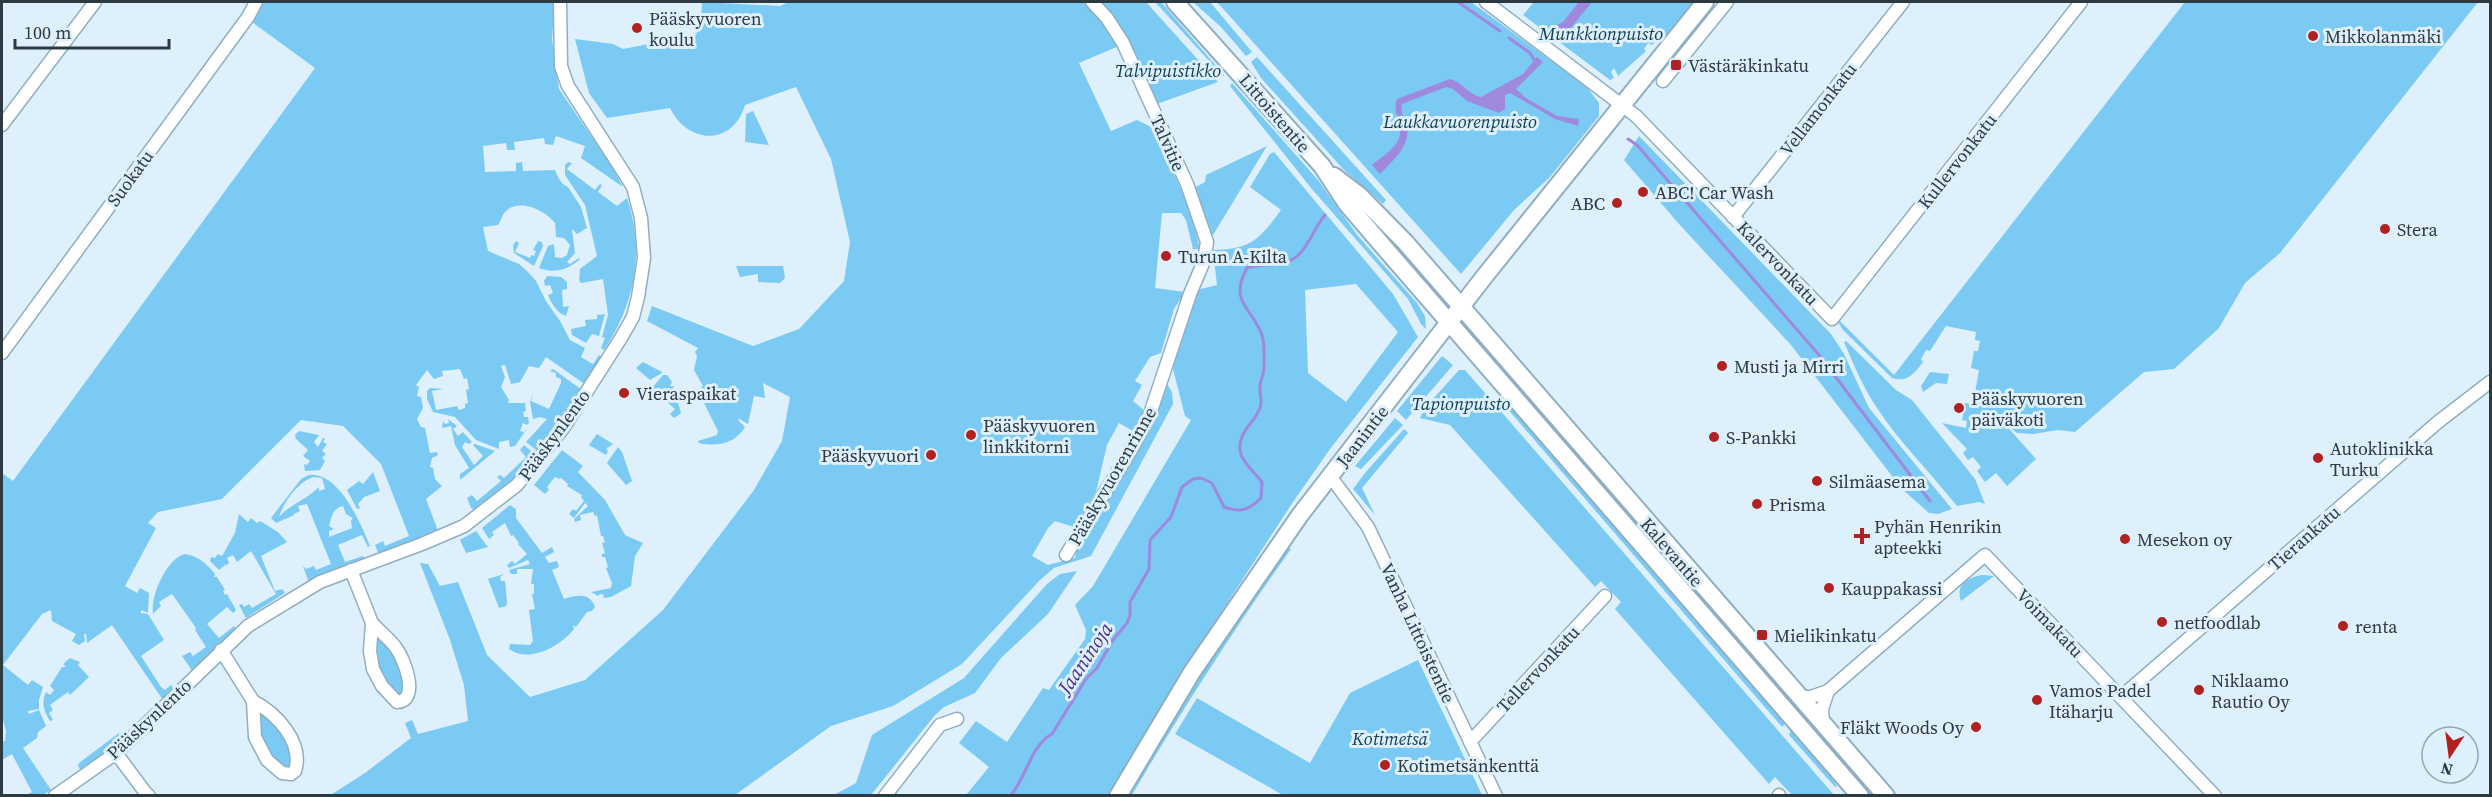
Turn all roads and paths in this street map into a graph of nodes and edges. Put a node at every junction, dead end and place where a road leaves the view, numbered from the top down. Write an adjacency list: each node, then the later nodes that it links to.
1 (95, 2): 14 (street)
2 (256, 2): 21 (street, Suokatu)
3 (560, 2): 25 (street, Pääskynlento)
4 (1092, 2): 17 (street, Talvitie)
5 (1486, 2): 13 (street)
6 (1705, 2): 11 (main road, Jaanintie)
7 (1727, 2): 11 (street, Jaanintie)
8 (1903, 2): 16 (street, Vellamonkatu)
9 (2080, 2): 19 (street, Kullervonkatu)
10 (1178, 3): 15 (main road, Littoistentie)
11 (1682, 44): 12 (street); 13 (main road, Jaanintie)
12 (1663, 81)
13 (1621, 105): 16 (street, Kalervonkatu); 18 (main road, Jaanintie)
14 (2, 125)
15 (1322, 166): 18 (main road, Littoistentie); 20 (main road, Littoistentie)
16 (1733, 217): 19 (street, Kalervonkatu)
17 (1190, 294): 24 (street, Pääskyvuorenrinne)
18 (1462, 306): 20 (main road, Jaanintie); 30 (main road, Kalevantie)
19 (1832, 319)
20 (1449, 323): 23 (main road, Jaanintie); 42 (main road, Kalevantie)
21 (2, 353)
22 (2490, 382): 31 (street, Tierankatu)
23 (1330, 476): 35 (street, Vanha Littoistentie); 40 (main road, Jaanintie)
24 (1066, 555)
25 (351, 570): 27 (street); 28 (street, Pääskynlento)
26 (1605, 596): 35 (street, Tellervonkatu)
27 (372, 623): 27 (street)
28 (221, 650): 32 (street); 36 (street, Pääskynlento)
29 (1828, 691): 30 (street); 31 (street, Voimakatu); 34 (street)
30 (1799, 697): 34 (main road, Kalevantie)
31 (2121, 697): 44 (street, Voimakatu)
32 (253, 701): 32 (street)
33 (957, 719): 39 (street)
34 (1823, 724): 43 (main road, Kalevantie)
35 (1470, 742): 41 (street, Vanha Littoistentie)
36 (116, 753): 37 (street); 38 (street, Pääskynlento)
37 (146, 794)
38 (55, 795)
39 (885, 795)
40 (1118, 795)
41 (1496, 795)
42 (1860, 795)
43 (1886, 795)
44 (2215, 795)

